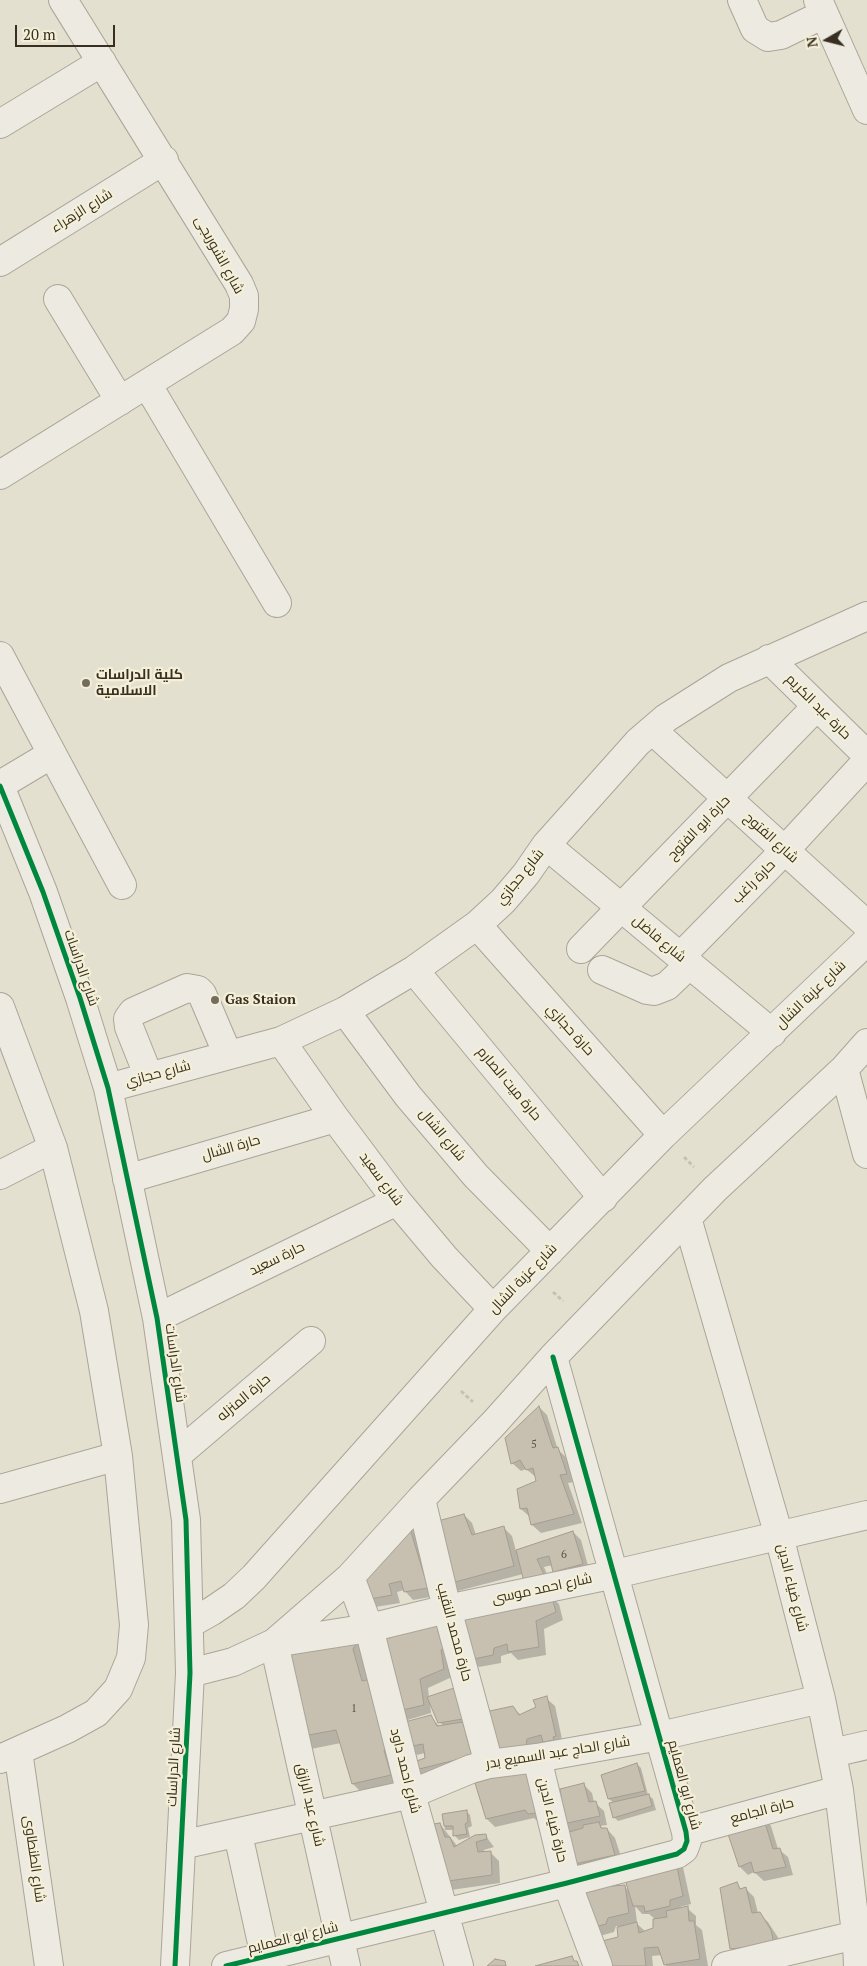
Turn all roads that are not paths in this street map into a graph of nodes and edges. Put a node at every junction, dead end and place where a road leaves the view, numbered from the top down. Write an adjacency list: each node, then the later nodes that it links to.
1 (63, 0): 4 (street, شارع الشوربجى)
2 (742, 0): 3 (street)
3 (821, 7): 5 (street)
4 (102, 62): 6 (street); 7 (street, شارع الشوربجى)
5 (867, 110)
6 (0, 124)
7 (164, 160): 8 (street, شارع الزهراء); 10 (street, شارع الشوربجى)
8 (0, 262)
9 (58, 299): 11 (street)
10 (148, 384): 11 (street, شارع الشوربجى); 13 (street)
11 (120, 401): 12 (street, شارع الشوربجى)
12 (0, 475)
13 (277, 603)
14 (867, 616): 16 (street, شارع حجازي)
15 (0, 656): 19 (street)
16 (769, 659): 17 (street, حارة عبد الكريم); 18 (street, شارع حجازي)
17 (816, 707): 20 (street, حارة عبد الكريم); 23 (street, حارة ابو الفتوح)
18 (652, 730): 23 (street, شارع الفتوح); 24 (street, شارع حجازي)
19 (52, 754): 22 (street); 26 (street)
20 (867, 755)
21 (867, 761): 25 (street, حارة راغب)
22 (0, 785): 43 (street, شارع الدراسات)
23 (727, 798): 25 (street, شارع الفتوح); 27 (street, حارة ابو الفتوح)
24 (546, 845): 27 (street, شارع فاضل); 28 (street, شارع حجازي)
25 (785, 850): 29 (street, شارع الفتوح); 32 (street, حارة راغب)
26 (122, 885)
27 (622, 908): 31 (street, حارة ابو الفتوح); 32 (street, شارع فاضل)
28 (477, 925): 33 (street, شارع حجازي); 45 (street, حارة حجازي)
29 (867, 925)
30 (867, 941): 37 (street, شارع عزبة الشال)
31 (581, 949)
32 (685, 960): 34 (street, حارة راغب); 37 (street, شارع فاضل)
33 (414, 970): 36 (street, شارع حجازي); 50 (street, حارة ميت الصارم)
34 (602, 970)
35 (0, 1007): 46 (street)
36 (345, 1011): 38 (street, شارع حجازي); 53 (street, شارع الشال)
37 (772, 1033): 45 (street, شارع عزبة الشال)
38 (281, 1041): 40 (street, شارع حجازي); 44 (street, شارع سعيد)
39 (867, 1042): 41 (street)
40 (228, 1055): 42 (street, شارع حجازي); 42 (street)
41 (844, 1069): 47 (street); 52 (street)
42 (149, 1077): 43 (street, شارع حجازي)
43 (108, 1088): 49 (street, شارع الدراسات)
44 (335, 1118): 49 (street, حارة الشال); 51 (street, شارع سعيد)
45 (663, 1135): 50 (street, شارع عزبة الشال)
46 (53, 1148): 48 (street); 59 (street)
47 (867, 1154)
48 (0, 1176)
49 (127, 1179): 55 (street, شارع الدراسات)
50 (603, 1198): 53 (street, شارع عزبة الشال)
51 (397, 1201): 54 (street, شارع سعيد); 55 (street, حارة سعيد)
52 (687, 1218): 57 (street); 63 (street, شارع ضياء الدين)
53 (540, 1261): 54 (street, شارع عزبة الشال)
54 (493, 1309): 67 (street, شارع عزبة الشال)
55 (157, 1318): 58 (street, شارع الدراسات)
56 (311, 1342): 58 (street, حارة المنزله)
57 (554, 1358): 61 (street); 64 (street, شارع ابو العمايم)
58 (177, 1455): 67 (street, شارع الدراسات)
59 (118, 1456): 60 (street); 75 (street)
60 (0, 1489)
61 (421, 1500): 65 (street); 66 (street, حارة محمد النقيب)
62 (867, 1515): 63 (street, شارع احمد موسى)
63 (779, 1536): 64 (street, شارع احمد موسى); 71 (street, شارع ضياء الدين)
64 (615, 1574): 66 (street, شارع احمد موسى); 72 (street, شارع ابو العمايم)
65 (350, 1577): 68 (street, شارع احمد داود); 69 (street)
66 (447, 1609): 68 (street, شارع احمد موسى); 77 (street, حارة محمد النقيب)
67 (188, 1624): 70 (street, شارع الدراسات)
68 (369, 1628): 69 (street, شارع احمد موسى); 79 (street, شارع احمد داود)
69 (274, 1644): 70 (street); 80 (street, شارع عبد الرازق)
70 (190, 1673): 83 (street, شارع الدراسات)
71 (821, 1699): 72 (street, شارع الحاج عبد السميع بدر); 74 (street, شارع ضياء الدين)
72 (660, 1736): 76 (street, شارع الحاج عبد السميع بدر); 81 (street, شارع ابو العمايم)
73 (867, 1745): 74 (street)
74 (832, 1753): 78 (street, شارع ضياء الدين)
75 (9, 1755): 89 (street, شارع الطنطاوى)
76 (537, 1758): 77 (street, شارع الحاج عبد السميع بدر); 84 (street, حارة ضياء الدين)
77 (489, 1764): 79 (street, شارع الحاج عبد السميع بدر)
78 (839, 1790): 81 (street, حارة الجامع); 87 (street, شارع ضياء الدين)
79 (411, 1794): 80 (street, شارع الحاج عبد السميع بدر); 85 (street, شارع احمد داود)
80 (313, 1816): 82 (street, شارع الحاج عبد السميع بدر); 86 (street, شارع عبد الرازق)
81 (686, 1832): 84 (street, شارع ابو العمايم)
82 (238, 1834): 83 (street, شارع الحاج عبد السميع بدر); 88 (street)
83 (181, 1845): 90 (street, شارع الدراسات)
84 (567, 1883): 85 (street, شارع ابو العمايم); 94 (street, حارة ضياء الدين)
85 (442, 1912): 86 (street, شارع ابو العمايم); 93 (street, شارع احمد داود)
86 (341, 1938): 88 (street, شارع ابو العمايم); 92 (street, شارع عبد الرازق)
87 (860, 1946): 95 (street)
88 (266, 1961): 91 (street, شارع ابو العمايم)
89 (49, 1966)
90 (175, 1966)
91 (226, 1966)
92 (346, 1966)
93 (458, 1966)
94 (598, 1966)
95 (726, 1966)

